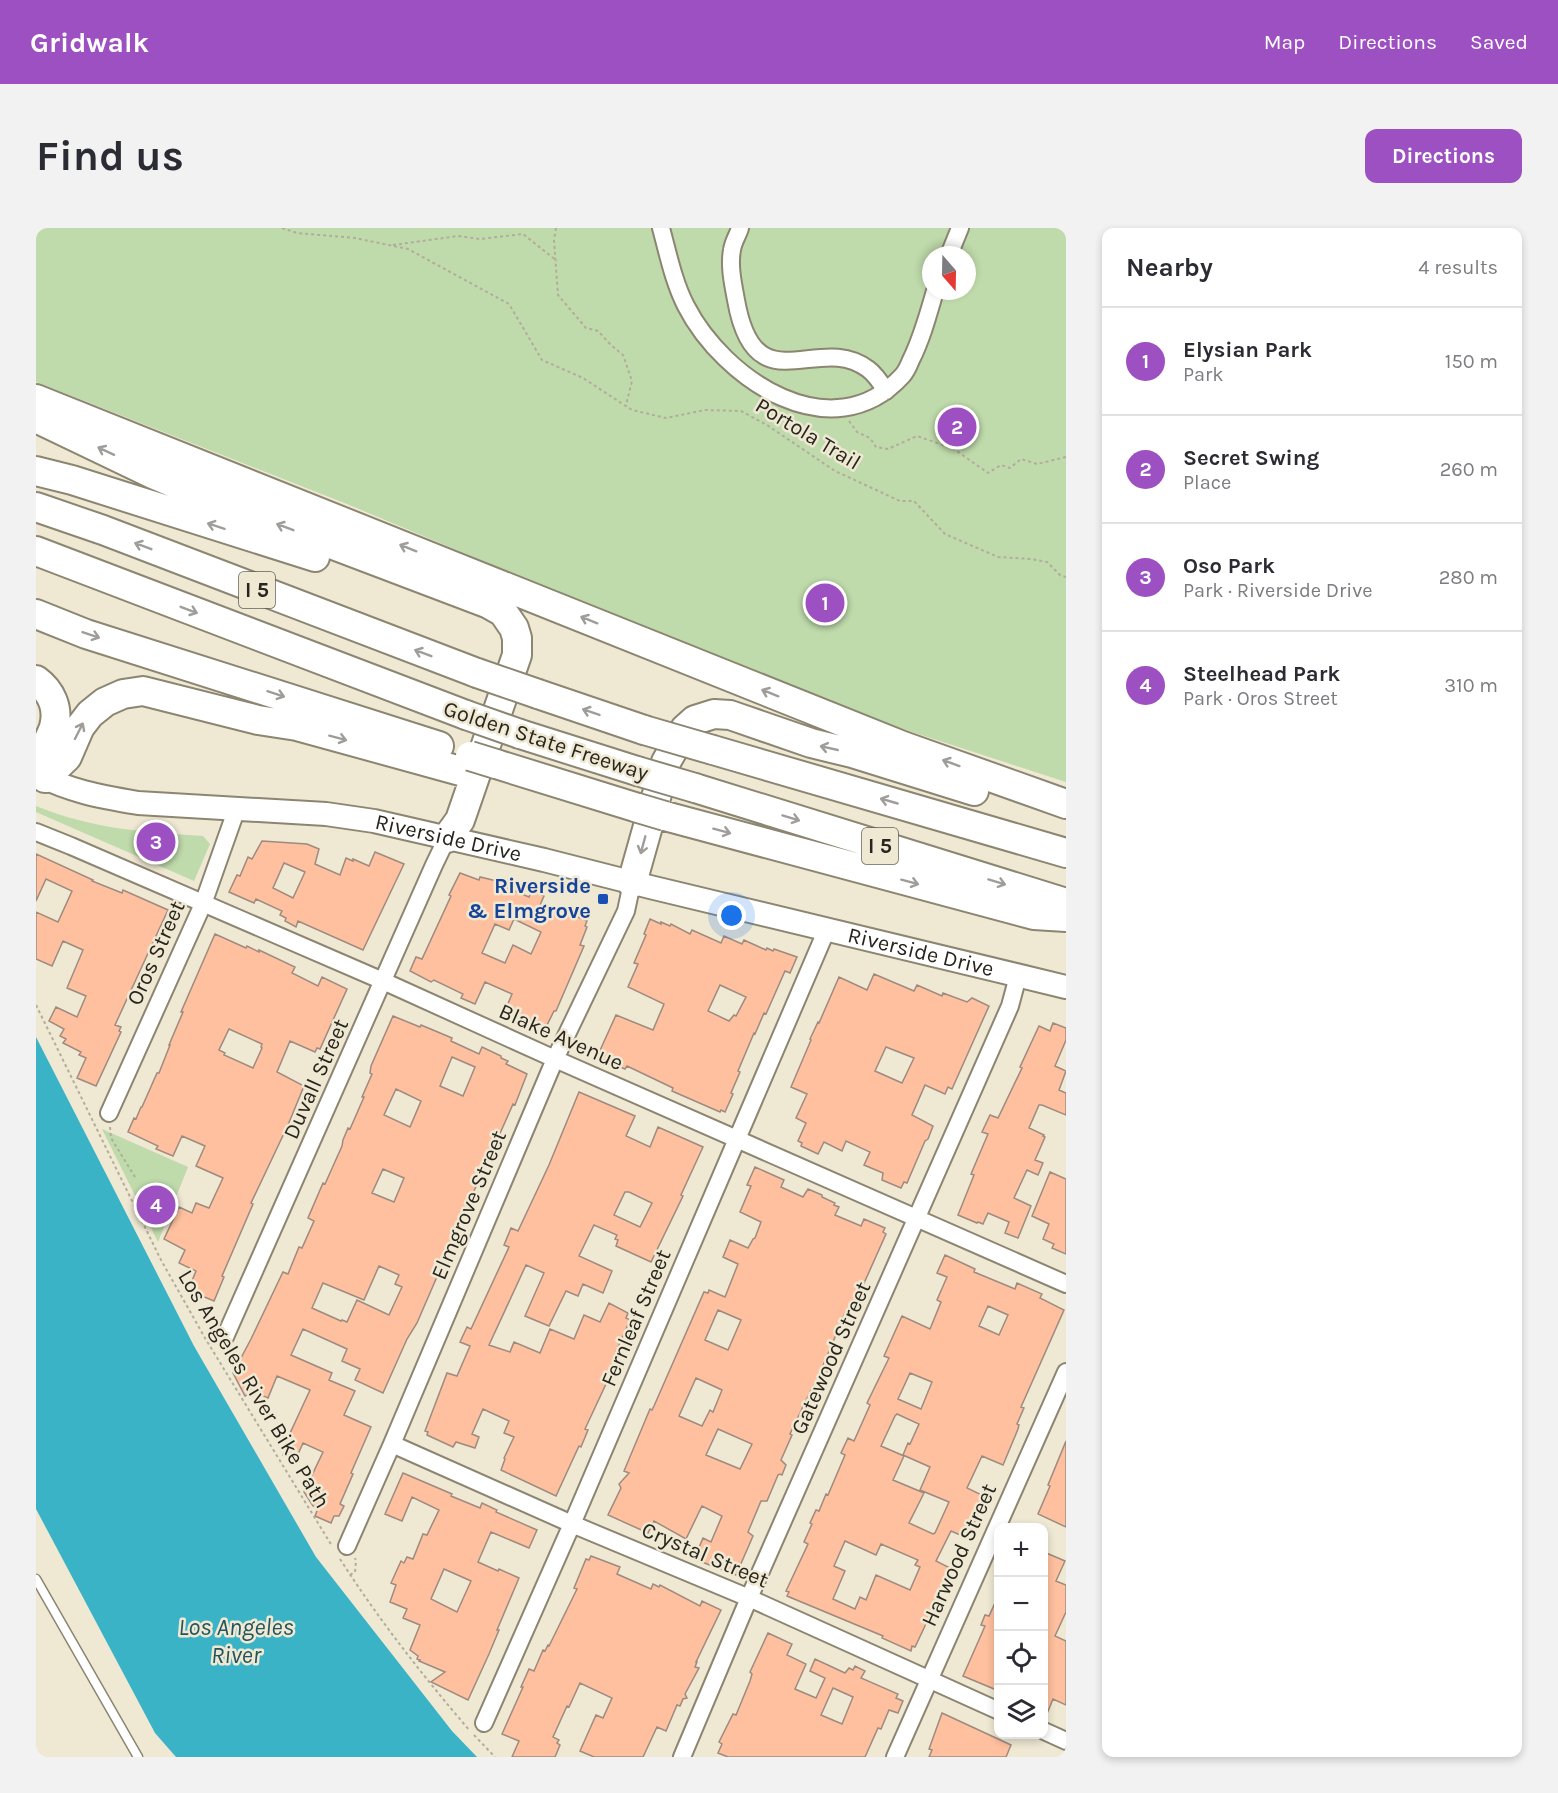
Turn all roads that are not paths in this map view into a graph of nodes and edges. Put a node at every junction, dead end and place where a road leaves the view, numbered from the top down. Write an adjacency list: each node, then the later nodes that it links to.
1 (661, 228): 6 (street)
2 (740, 228): 6 (street)
3 (960, 228): 4 (street)
4 (953, 246)
5 (932, 300): 6 (street)
6 (886, 391)
7 (36, 399): 17 (highway, one-way to 7)
8 (36, 418): 13 (highway, one-way to 8)
9 (36, 471): 13 (highway, one-way to 9)
10 (36, 507): 22 (highway, Golden State Freeway / I 5, one-way to 10, bridge)
11 (36, 551): 24 (highway, Golden State Freeway / I 5, one-way to 24, bridge)
12 (36, 614): 15 (highway, one-way to 15)
13 (510, 623): 21 (highway)
14 (36, 680): 16 (highway)
15 (480, 768): 16 (highway, one-way to 15); 26 (highway, one-way to 26, bridge)
16 (41, 776): 18 (main road, Riverside Drive)
17 (1066, 804)
18 (237, 808): 21 (main road, Riverside Drive); 25 (street, Oros Street)
19 (1066, 820): 23 (highway, one-way to 23)
20 (36, 832): 25 (street, Blake Avenue)
21 (447, 838): 23 (main road, Riverside Drive); 29 (street, Duvall Street)
22 (1066, 853)
23 (632, 883): 27 (main road, Riverside Drive); 31 (street, Elmgrove Street)
24 (1066, 903)
25 (203, 904): 29 (street, Blake Avenue); 32 (street, Oros Street)
26 (1066, 917)
27 (827, 929): 28 (main road, Riverside Drive); 33 (street, Fernleaf Street)
28 (1018, 976): 30 (main road, Riverside Drive); 34 (street, Gatewood Street)
29 (384, 981): 31 (street, Blake Avenue); 36 (street, Duvall Street)
30 (1066, 987)
31 (555, 1059): 33 (street, Blake Avenue); 38 (street, Elmgrove Street)
32 (109, 1113)
33 (737, 1140): 34 (street, Blake Avenue); 39 (street, Fernleaf Street)
34 (917, 1218): 35 (street, Blake Avenue); 42 (street, Gatewood Street)
35 (1066, 1284)
36 (225, 1337)
37 (1066, 1372): 43 (street, Harwood Street)
38 (392, 1444): 39 (street, Crystal Street); 40 (street, Elmgrove Street)
39 (572, 1524): 42 (street, Crystal Street); 45 (street, Fernleaf Street)
40 (339, 1549)
41 (36, 1579): 48 (lane)
42 (749, 1598): 43 (street, Crystal Street); 49 (street, Gatewood Street)
43 (928, 1680): 44 (street, Crystal Street); 50 (street, Harwood Street)
44 (994, 1709)
45 (484, 1723)
46 (1048, 1733): 47 (street)
47 (1066, 1741)
48 (138, 1757)
49 (682, 1757)
50 (895, 1757)

